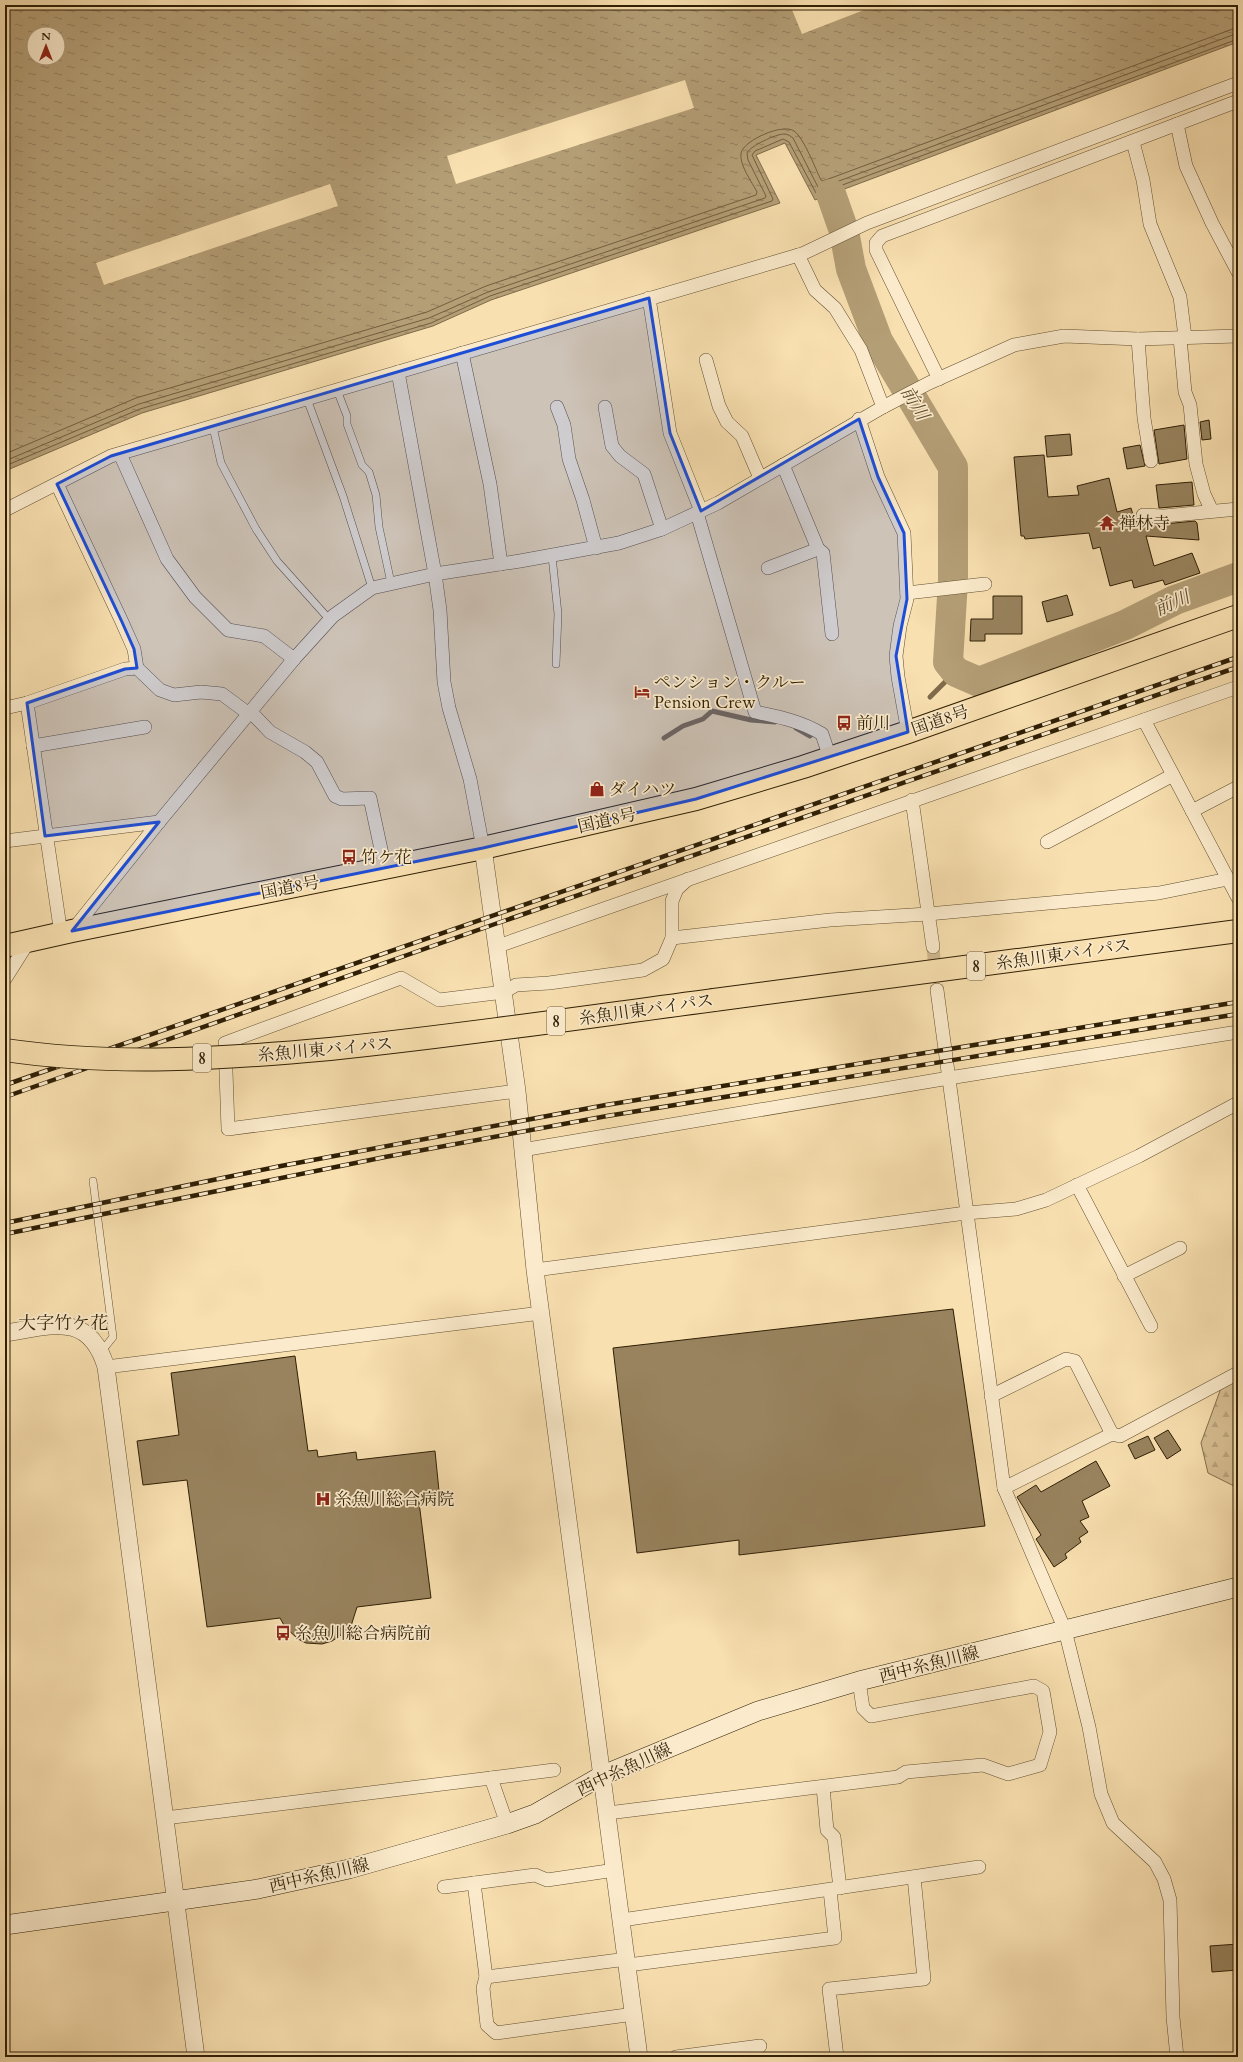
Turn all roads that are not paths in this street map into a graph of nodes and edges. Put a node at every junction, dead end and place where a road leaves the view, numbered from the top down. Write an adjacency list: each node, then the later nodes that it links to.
1 (1238, 83): 5 (street)
2 (1238, 101): 3 (street)
3 (1177, 124): 4 (street); 6 (street)
4 (1133, 142): 9 (street); 14 (street)
5 (800, 254): 7 (street); 17 (street)
6 (1238, 272)
7 (649, 298): 11 (street); 30 (street)
8 (1238, 336): 9 (street)
9 (1182, 338): 10 (street); 29 (street)
10 (1138, 339): 14 (street); 23 (street)
11 (462, 353): 13 (street); 36 (street)
12 (706, 360): 25 (street)
13 (398, 372): 15 (street); 38 (street)
14 (934, 381): 17 (street)
15 (337, 390): 16 (street); 39 (lane)
16 (307, 399): 21 (street); 41 (lane)
17 (888, 404): 20 (street)
18 (557, 407): 33 (street)
19 (605, 407): 32 (street)
20 (859, 419): 24 (street); 42 (street)
21 (213, 426): 22 (street); 44 (lane)
22 (120, 454): 26 (street); 46 (street)
23 (1151, 461)
24 (783, 464): 25 (street); 34 (street)
25 (760, 478): 30 (street)
26 (57, 484): 28 (street); 48 (street)
27 (1238, 509): 29 (street)
28 (5, 510)
29 (1212, 511): 31 (street)
30 (699, 512): 32 (street); 57 (street)
31 (1143, 515)
32 (662, 529): 33 (street)
33 (596, 548): 35 (street)
34 (818, 549): 37 (street); 45 (street)
35 (552, 556): 36 (street); 47 (lane)
36 (501, 564): 38 (street)
37 (768, 568)
38 (435, 574): 39 (street); 66 (street)
39 (391, 583): 41 (street)
40 (986, 584): 42 (street)
41 (372, 588): 44 (street)
42 (907, 593): 55 (street)
43 (1238, 616): 55 (highway, 国道8号)
44 (330, 619): 46 (street)
45 (832, 634)
46 (294, 659): 52 (street)
47 (556, 664)
48 (137, 668): 50 (street); 52 (street)
49 (1238, 687): 53 (street)
50 (27, 703): 51 (street); 56 (street)
51 (5, 708)
52 (250, 713): 62 (street); 67 (street)
53 (1144, 720): 58 (street); 60 (street)
54 (145, 727): 56 (street)
55 (908, 732): 57 (highway, 国道8号)
56 (33, 746): 63 (street)
57 (830, 758): 66 (highway, 国道8号)
58 (1173, 775): 61 (street); 65 (street)
59 (1238, 787): 61 (street)
60 (912, 800): 68 (street); 71 (street)
61 (1192, 812): 69 (street)
62 (159, 822): 63 (street); 73 (street)
63 (46, 836): 64 (street); 73 (street)
64 (5, 842)
65 (1047, 842)
66 (483, 848): 67 (highway, 国道8号); 77 (street)
67 (385, 868): 73 (highway, 国道8号)
68 (688, 879): 74 (street); 77 (street)
69 (1228, 879): 70 (street); 71 (street)
70 (1237, 894)
71 (928, 914): 74 (street); 78 (street)
72 (1238, 931): 83 (highway, 糸魚川東バイパス / 8, bridge)
73 (67, 932): 75 (highway, 国道8号)
74 (672, 938): 81 (street)
75 (29, 941): 76 (highway, 国道8号); 79 (street)
76 (5, 946)
77 (498, 946): 81 (street)
78 (933, 947)
79 (5, 979)
80 (937, 990): 84 (street)
81 (504, 992): 85 (street); 85 (street)
82 (1238, 1032): 84 (street)
83 (5, 1050)
84 (949, 1078): 87 (street); 90 (street)
85 (517, 1091): 87 (street)
86 (1238, 1104): 89 (street)
87 (522, 1150): 92 (street)
88 (93, 1181): 97 (lane)
89 (1077, 1185): 90 (street); 93 (street)
90 (966, 1213): 92 (street); 99 (street)
91 (1180, 1248): 93 (street)
92 (535, 1270): 94 (street)
93 (1124, 1276): 95 (street)
94 (541, 1313): 97 (street); 106 (street)
95 (1151, 1326)
96 (5, 1333): 97 (street)
97 (104, 1360): 110 (street)
98 (1238, 1373): 100 (street)
99 (991, 1396): 100 (street); 101 (street)
100 (1112, 1434): 101 (street)
101 (1004, 1488): 103 (street)
102 (1238, 1587): 103 (main road, 西中糸魚川線)
103 (1065, 1630): 104 (main road, 西中糸魚川線); 129 (street)
104 (859, 1681): 106 (main road, 西中糸魚川線); 108 (street)
105 (554, 1770): 107 (street)
106 (603, 1775): 109 (street); 111 (main road, 西中糸魚川線)
107 (491, 1778): 110 (street); 111 (street)
108 (823, 1787): 109 (street); 117 (street)
109 (608, 1813): 113 (street)
110 (165, 1818): 118 (street)
111 (507, 1824): 118 (main road, 西中糸魚川線)
112 (979, 1867): 114 (street)
113 (615, 1870): 115 (street); 119 (street)
114 (914, 1877): 117 (street); 128 (street)
115 (474, 1883): 116 (street); 122 (street)
116 (444, 1887)
117 (835, 1889): 119 (street); 121 (street)
118 (176, 1902): 120 (main road, 西中糸魚川線); 125 (street)
119 (622, 1920): 121 (street)
120 (5, 1925)
121 (627, 1962): 122 (street); 123 (street)
122 (486, 1977): 123 (street)
123 (634, 2014): 126 (street)
124 (760, 2046): 127 (street)
125 (196, 2057)
126 (639, 2057)
127 (676, 2057)
128 (837, 2057)
129 (1177, 2057)

